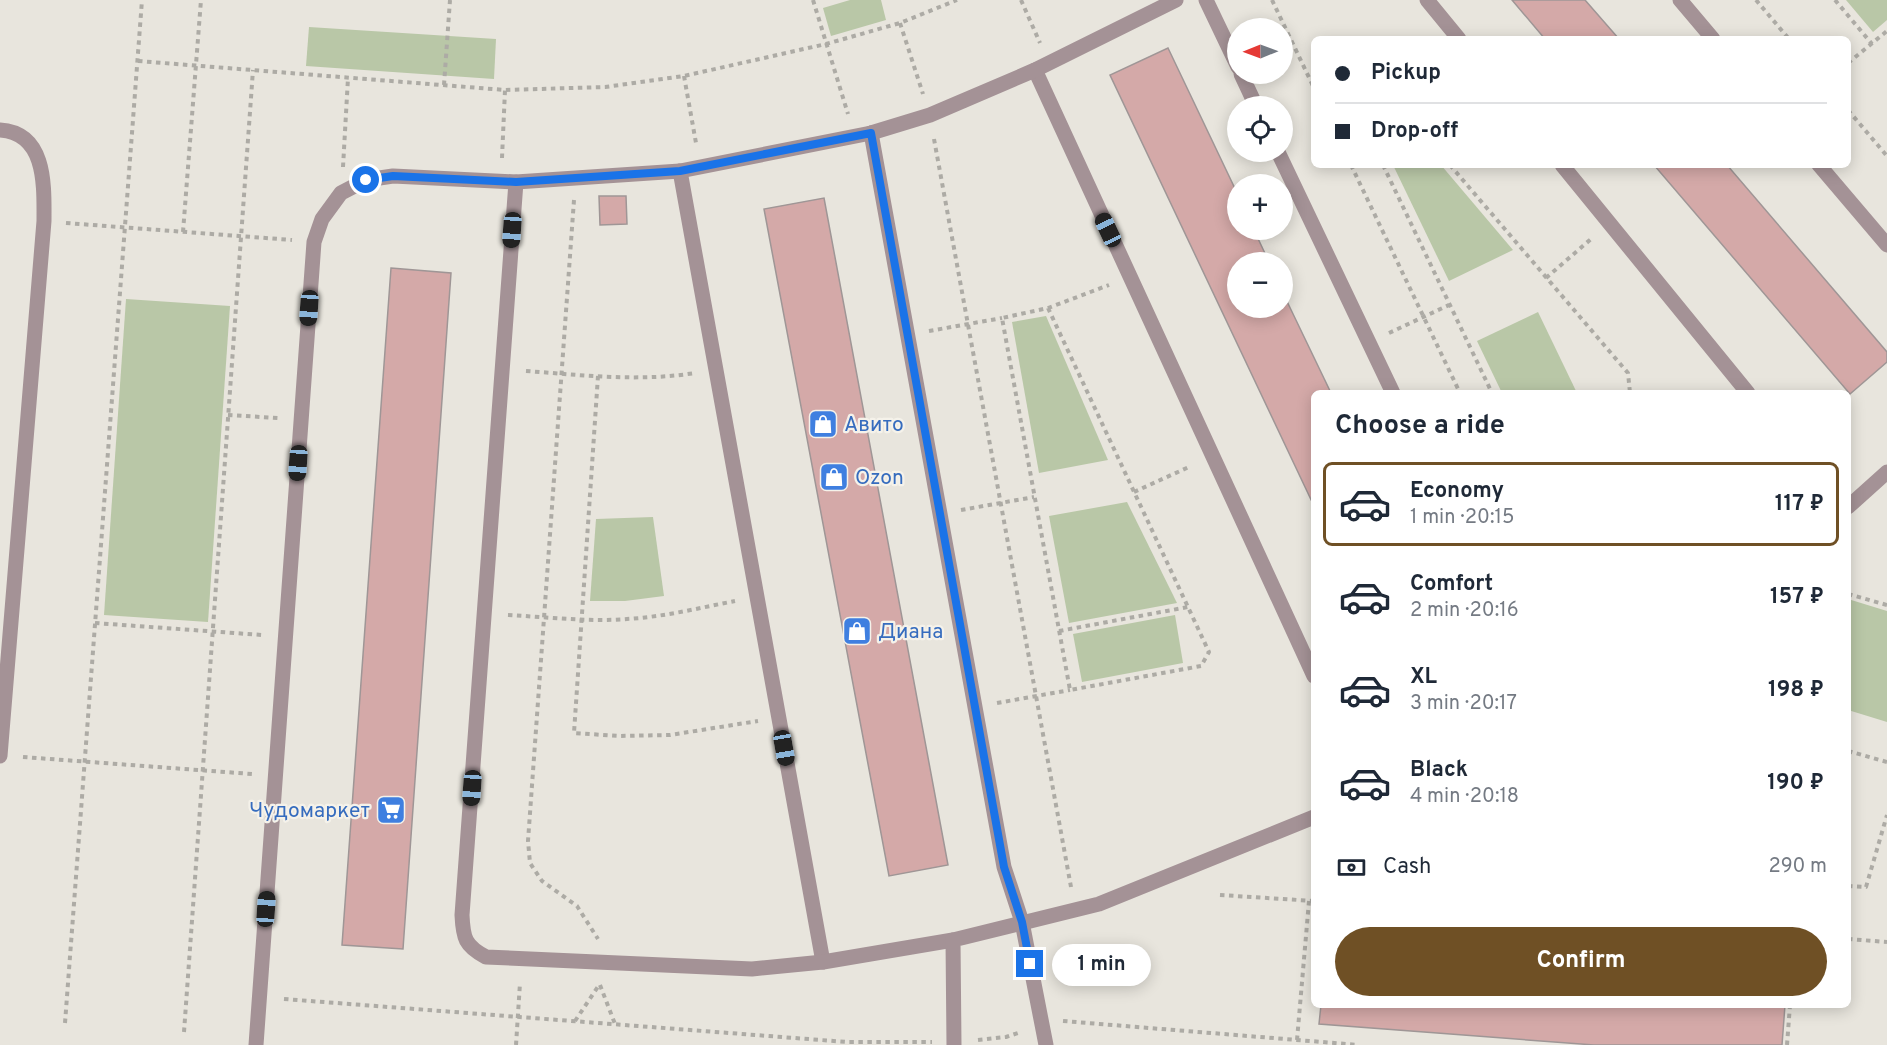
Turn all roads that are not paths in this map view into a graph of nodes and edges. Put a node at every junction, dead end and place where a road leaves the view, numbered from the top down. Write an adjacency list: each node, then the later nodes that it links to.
1 (1176, 0): 8 (lane)
2 (1206, 0): 7 (lane)
3 (1427, 0): 5 (lane)
4 (1680, 0): 6 (lane)
5 (1457, 36)
6 (1710, 36)
7 (1227, 44)
8 (1035, 70): 10 (lane); 21 (lane)
9 (0, 130): 22 (lane)
10 (871, 133): 14 (lane); 24 (lane)
11 (1283, 162): 17 (lane)
12 (1564, 168): 18 (lane)
13 (1823, 168): 16 (lane)
14 (680, 171): 15 (lane); 26 (lane)
15 (508, 182): 26 (lane); 28 (lane)
16 (1887, 244)
17 (1392, 390)
18 (1746, 390)
19 (1887, 472): 20 (lane)
20 (1851, 504)
21 (1311, 670)
22 (1, 756)
23 (1311, 818): 24 (lane)
24 (1022, 922): 25 (lane); 29 (lane)
25 (953, 940): 26 (lane); 27 (lane)
26 (823, 962)
27 (954, 1044)
28 (256, 1045)
29 (1046, 1045)

